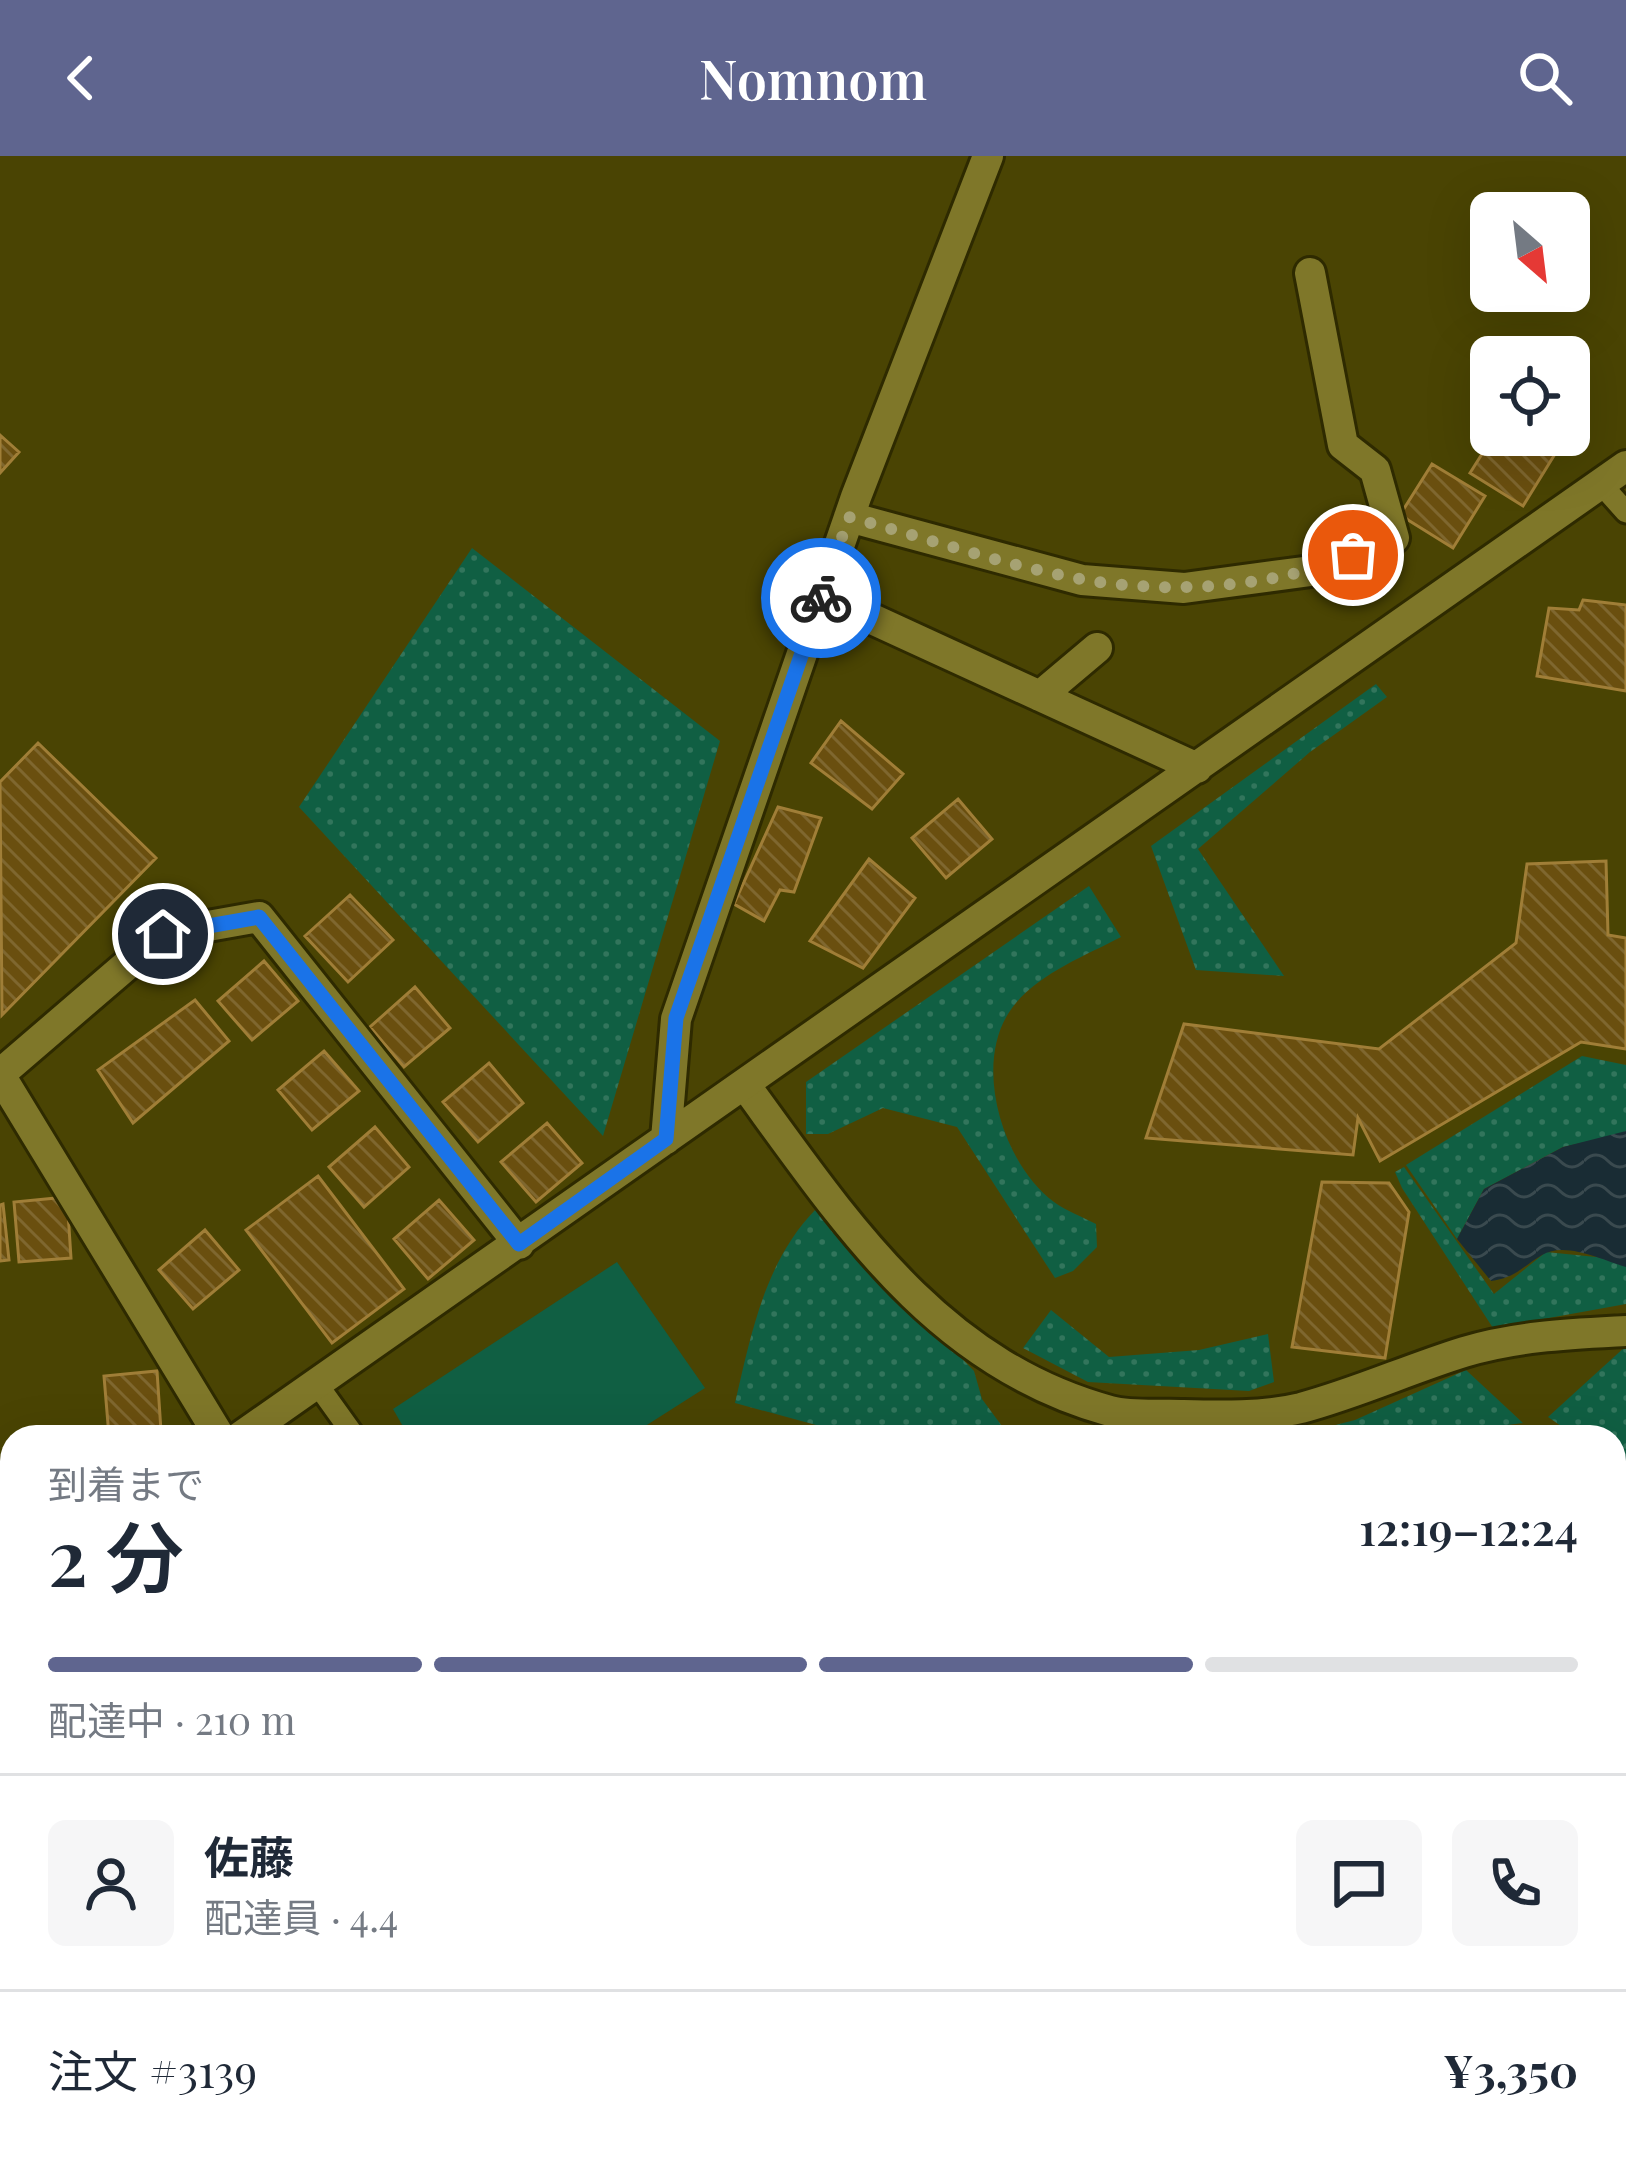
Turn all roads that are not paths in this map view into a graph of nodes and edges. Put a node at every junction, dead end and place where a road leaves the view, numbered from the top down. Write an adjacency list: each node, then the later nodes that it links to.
1 (988, 156): 5 (street)
2 (1310, 273): 5 (street)
3 (1613, 475): 4 (lane); 9 (street)
4 (1626, 512)
5 (849, 517): 6 (street)
6 (822, 596): 8 (street); 12 (street)
7 (1097, 648): 8 (street)
8 (1040, 696): 9 (street)
9 (1197, 768): 11 (street)
10 (0, 1074): 13 (street); 16 (street)
11 (745, 1085): 12 (street); 14 (street)
12 (666, 1139): 13 (street)
13 (519, 1244): 15 (street)
14 (1626, 1331)
15 (317, 1384): 17 (street); 18 (lane)
16 (213, 1425)
17 (257, 1425)
18 (346, 1425)

